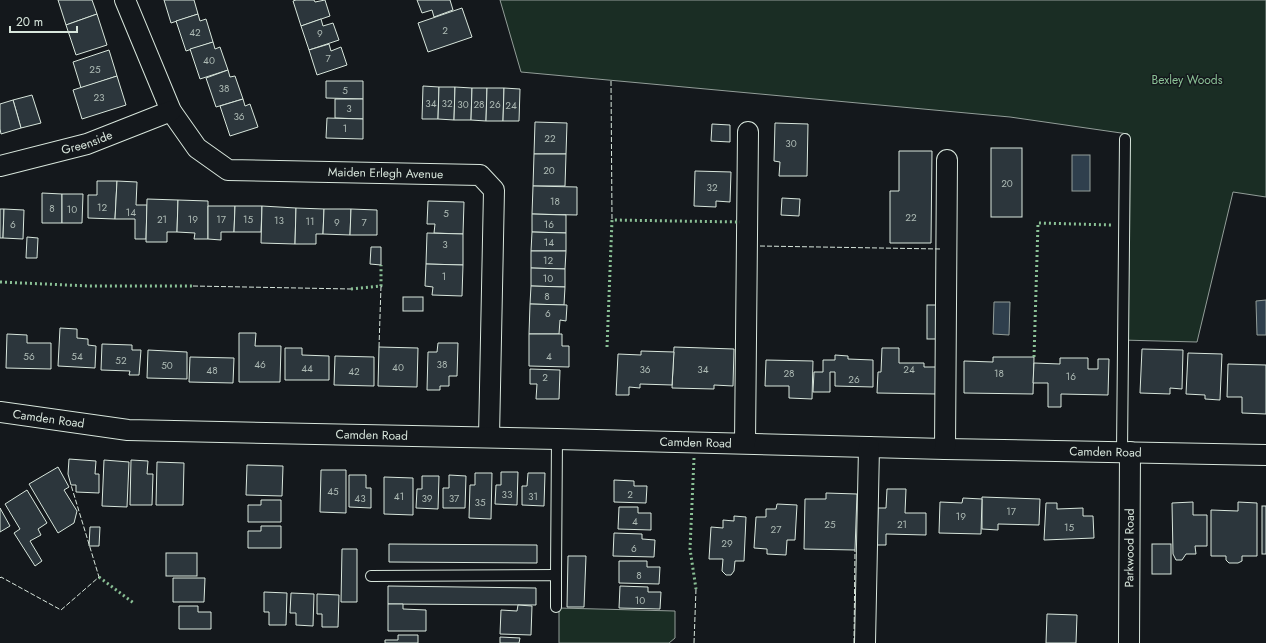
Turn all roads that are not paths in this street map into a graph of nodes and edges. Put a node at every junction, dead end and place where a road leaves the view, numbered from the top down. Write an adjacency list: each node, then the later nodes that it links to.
1 (125, 0): 2 (street, Maiden Erlegh Avenue)
2 (171, 111): 6 (street, Greenside); 8 (street, Maiden Erlegh Avenue)
3 (748, 132): 10 (street, Camden Road)
4 (1125, 139): 13 (lane)
5 (947, 160): 12 (street)
6 (0, 166)
7 (0, 412): 8 (street, Camden Road)
8 (489, 438): 9 (street, Camden Road)
9 (557, 439): 10 (street, Camden Road); 15 (lane)
10 (745, 444): 11 (street, Camden Road)
11 (868, 447): 12 (street, Camden Road); 18 (street)
12 (945, 449): 13 (street, Camden Road)
13 (1126, 452): 14 (street, Camden Road); 19 (street, Parkwood Road)
14 (1266, 455)
15 (556, 575): 16 (lane); 17 (lane)
16 (371, 576)
17 (556, 607)
18 (865, 643)
19 (1129, 643)

